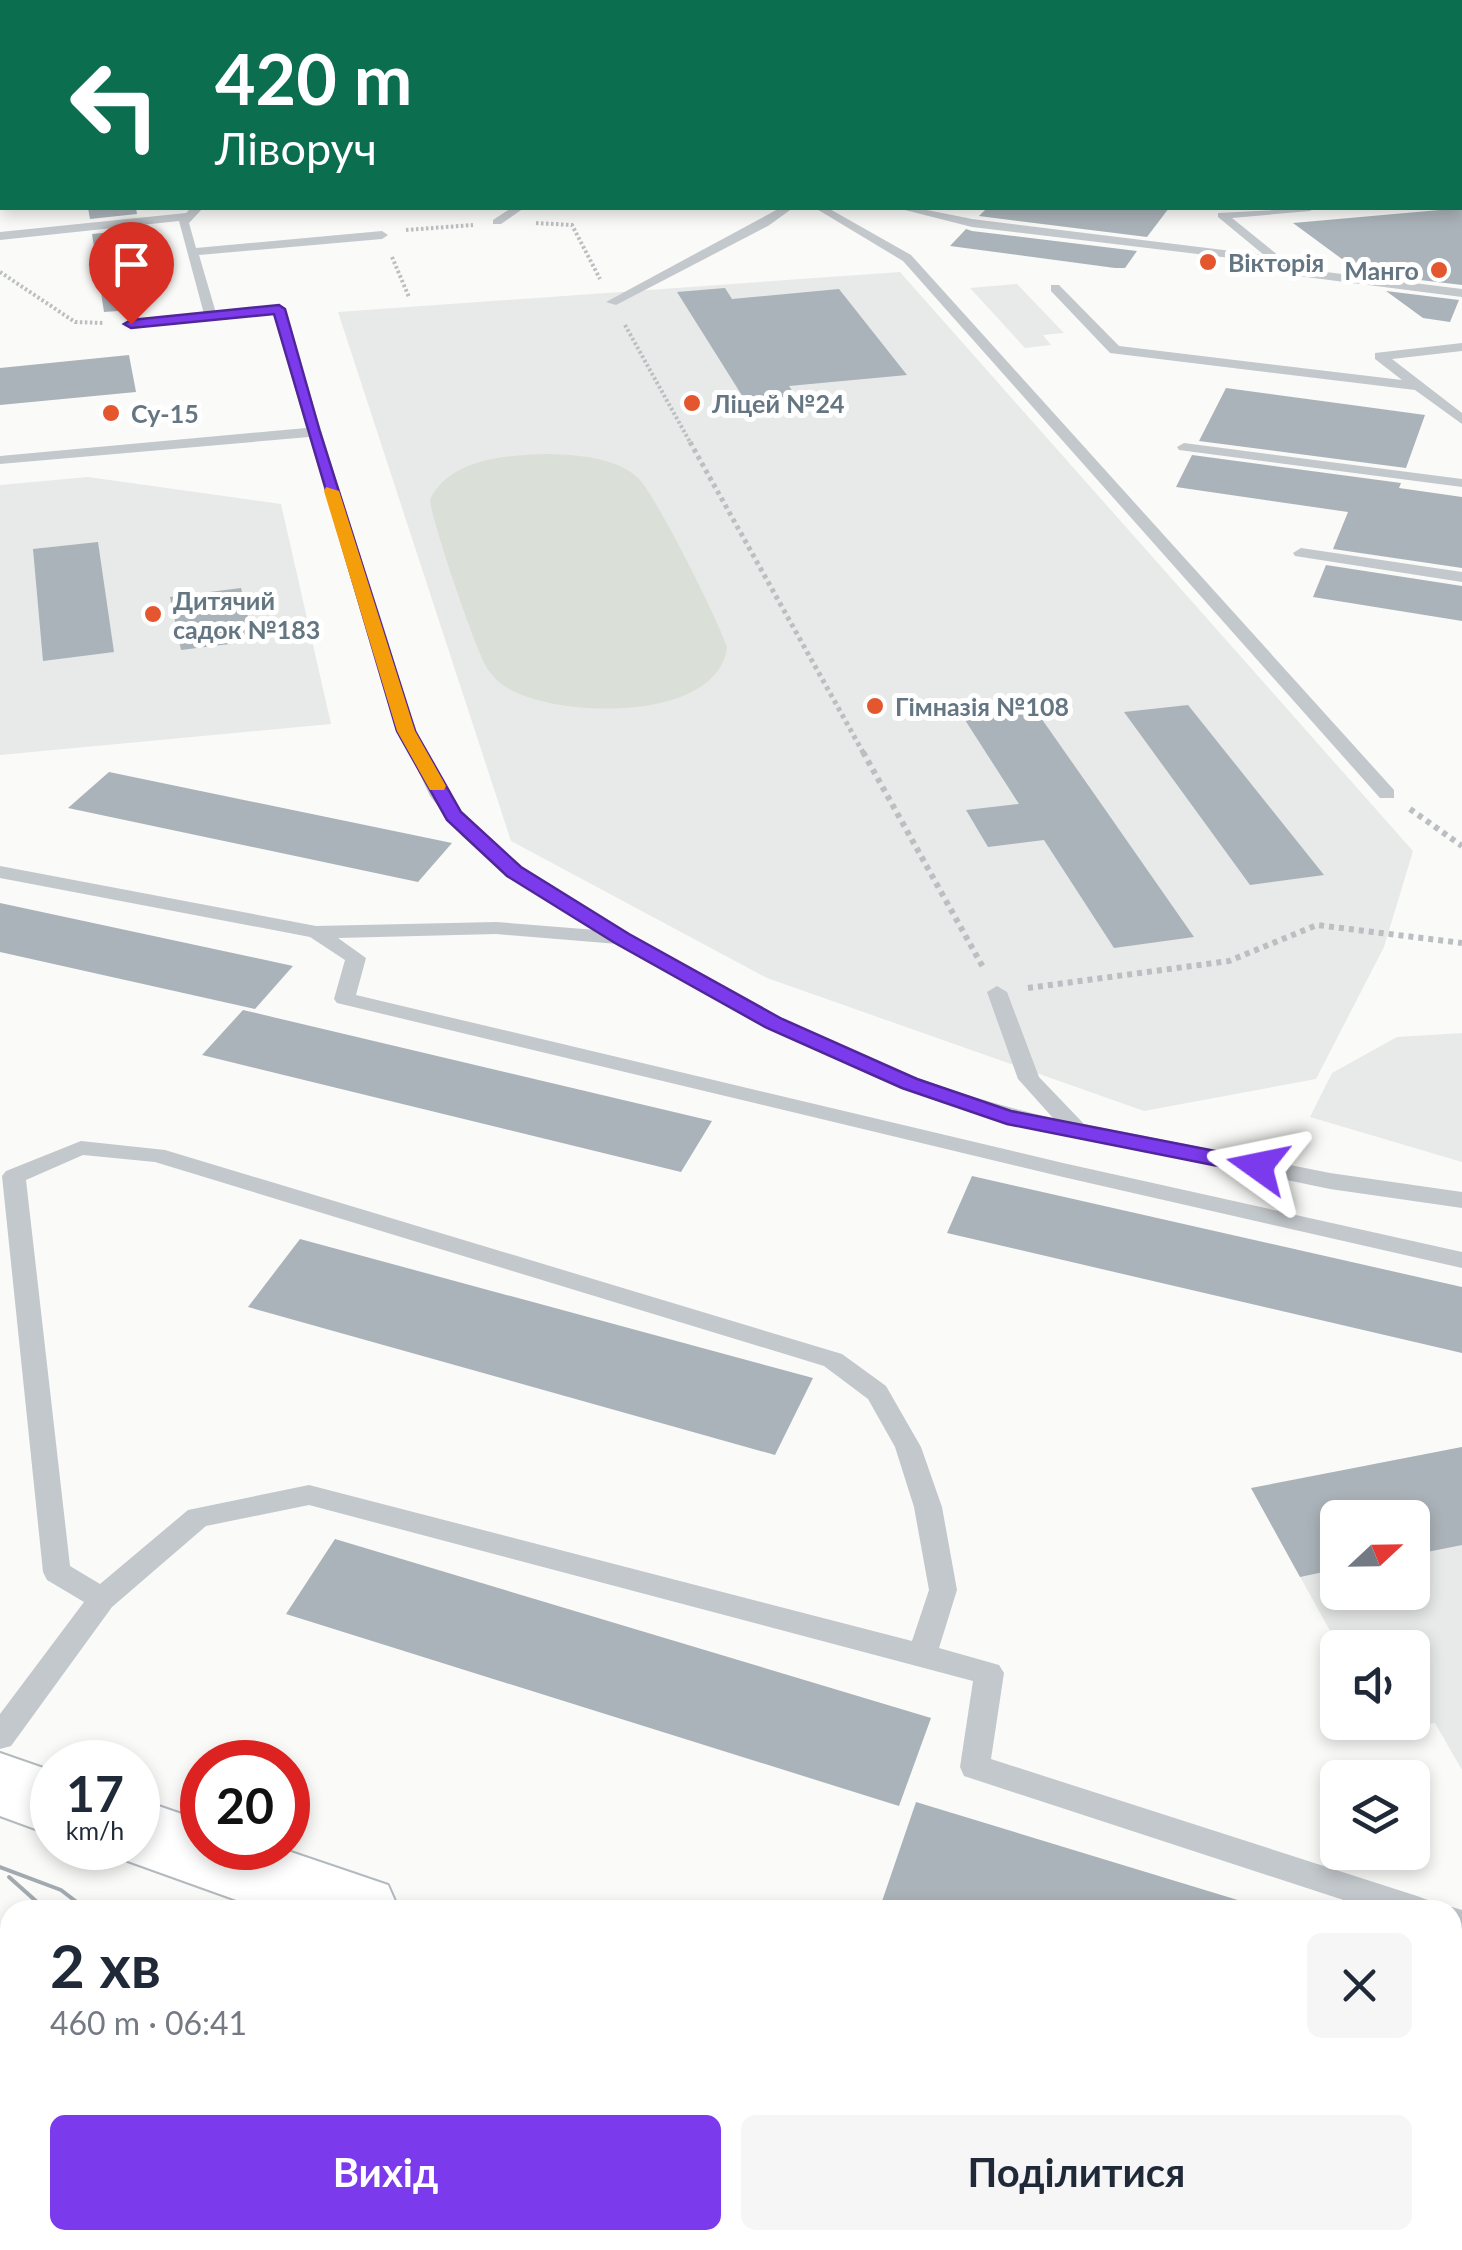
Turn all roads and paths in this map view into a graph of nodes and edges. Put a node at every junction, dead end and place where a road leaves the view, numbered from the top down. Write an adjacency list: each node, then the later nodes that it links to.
1 (515, 210): 8 (lane)
2 (784, 210): 18 (lane)
3 (823, 210): 30 (lane)
4 (912, 210): 13 (lane)
5 (1248, 210): 6 (lane)
6 (1217, 211): 13 (lane)
7 (194, 212): 11 (lane); 12 (lane)
8 (497, 222): 10 (path)
9 (532, 223): 18 (path)
10 (382, 235): 12 (lane); 17 (path)
11 (0, 236)
12 (191, 252): 19 (lane)
13 (1277, 260): 16 (lane)
14 (0, 272): 20 (path)
15 (1054, 288): 22 (lane)
16 (1462, 294)
17 (409, 297)
18 (612, 302): 36 (path)
19 (210, 317): 20 (lane); 24 (lane)
20 (131, 324)
21 (1462, 347): 22 (lane)
22 (1418, 386): 23 (lane)
23 (1462, 420)
24 (313, 432): 26 (lane); 34 (lane)
25 (1184, 446): 27 (lane)
26 (0, 460)
27 (1462, 484)
28 (1301, 553): 29 (lane)
29 (1462, 578)
30 (1387, 794): 31 (path)
31 (1462, 846)
32 (0, 872): 33 (lane)
33 (316, 932): 34 (lane); 40 (lane)
34 (622, 938): 37 (lane)
35 (1462, 943): 36 (path)
36 (997, 992): 37 (lane)
37 (1077, 1130): 39 (lane)
38 (8, 1172): 41 (lane); 42 (lane)
39 (1462, 1200)
40 (1462, 1260)
41 (102, 1600): 42 (lane); 43 (lane)
42 (922, 1656): 48 (lane)
43 (0, 1737)
44 (0, 1784): 45 (street)
45 (30, 1795)
46 (160, 1840): 47 (street)
47 (332, 1900)
48 (1386, 1900)

